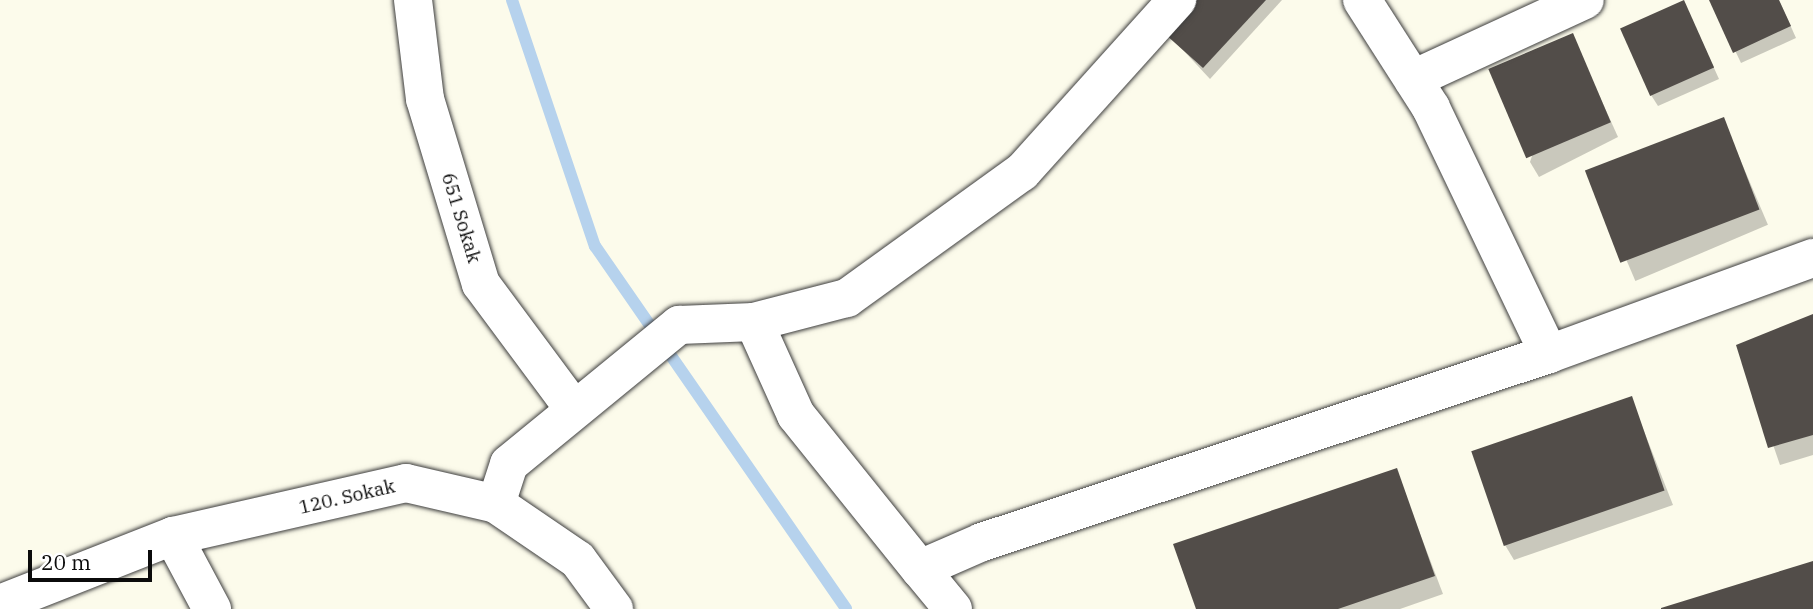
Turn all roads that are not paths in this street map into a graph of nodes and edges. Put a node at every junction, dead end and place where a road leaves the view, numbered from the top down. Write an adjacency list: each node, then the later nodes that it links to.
1 (413, 0): 9 (street, 651 Sokak)
2 (1177, 0): 7 (street)
3 (1363, 0): 5 (street)
4 (1585, 0): 5 (street)
5 (1413, 79): 8 (street)
6 (1813, 258): 8 (street)
7 (754, 321): 9 (street); 12 (street)
8 (1549, 355): 12 (street)
9 (574, 409): 10 (street)
10 (496, 504): 11 (street, 120. Sokak); 15 (street)
11 (173, 536): 13 (street, 120. Sokak); 14 (street)
12 (920, 569): 16 (street)
13 (0, 604)
14 (212, 609)
15 (614, 609)
16 (953, 609)

